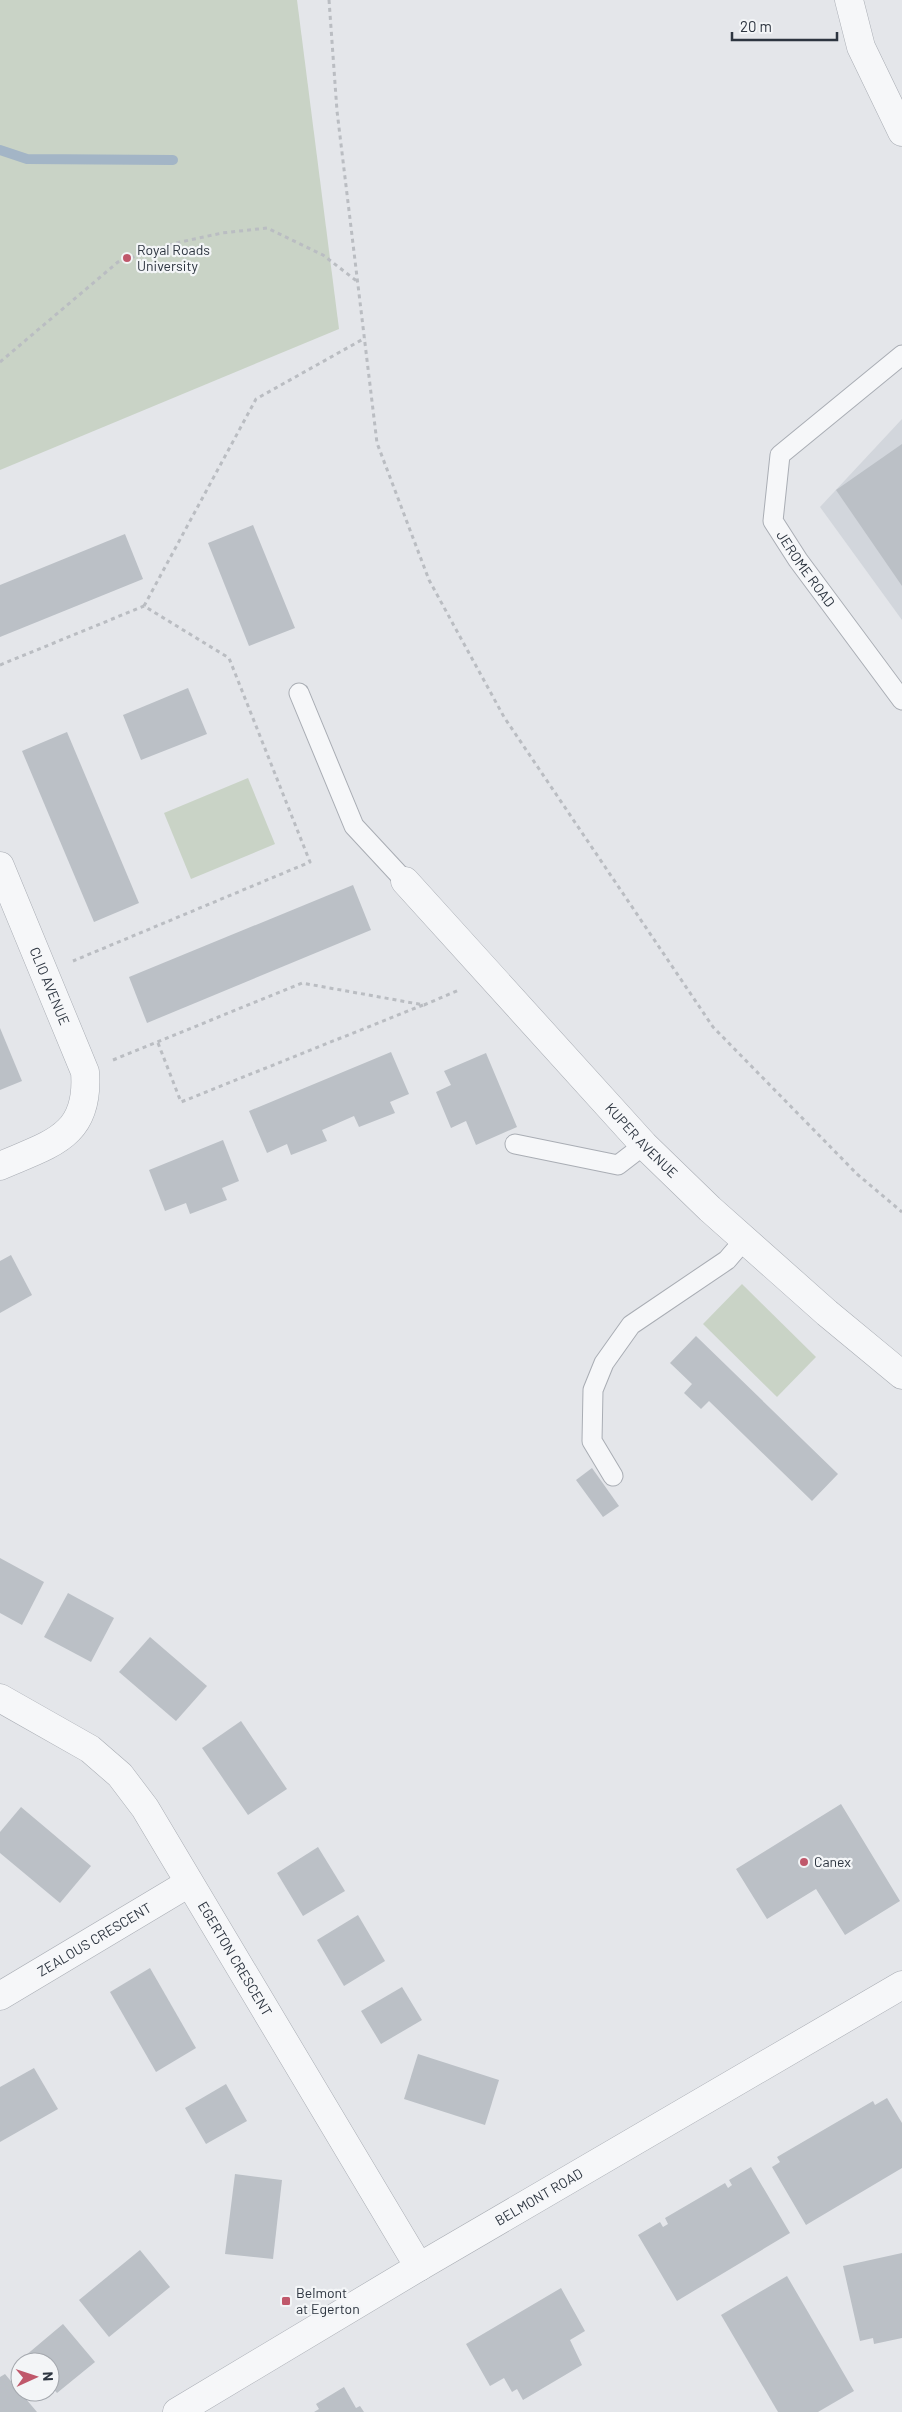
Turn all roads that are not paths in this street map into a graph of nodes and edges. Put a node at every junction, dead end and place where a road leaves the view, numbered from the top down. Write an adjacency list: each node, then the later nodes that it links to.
1 (849, 0): 2 (street)
2 (902, 132)
3 (902, 355): 5 (lane, JEROME ROAD)
4 (299, 693): 7 (lane)
5 (902, 700)
6 (0, 866): 10 (street, CLIO AVENUE)
7 (404, 881): 9 (street, KUPER AVENUE)
8 (515, 1144): 9 (lane)
9 (644, 1146): 11 (street, KUPER AVENUE)
10 (0, 1166)
11 (745, 1240): 12 (street, KUPER AVENUE); 13 (lane)
12 (902, 1375)
13 (613, 1476)
14 (0, 1698): 15 (street, EGERTON CRESCENT)
15 (189, 1883): 17 (street, ZEALOUS CRESCENT); 18 (street, EGERTON CRESCENT)
16 (902, 1985): 18 (street, BELMONT ROAD)
17 (0, 1996)
18 (419, 2267): 19 (street, BELMONT ROAD)
19 (177, 2412)

